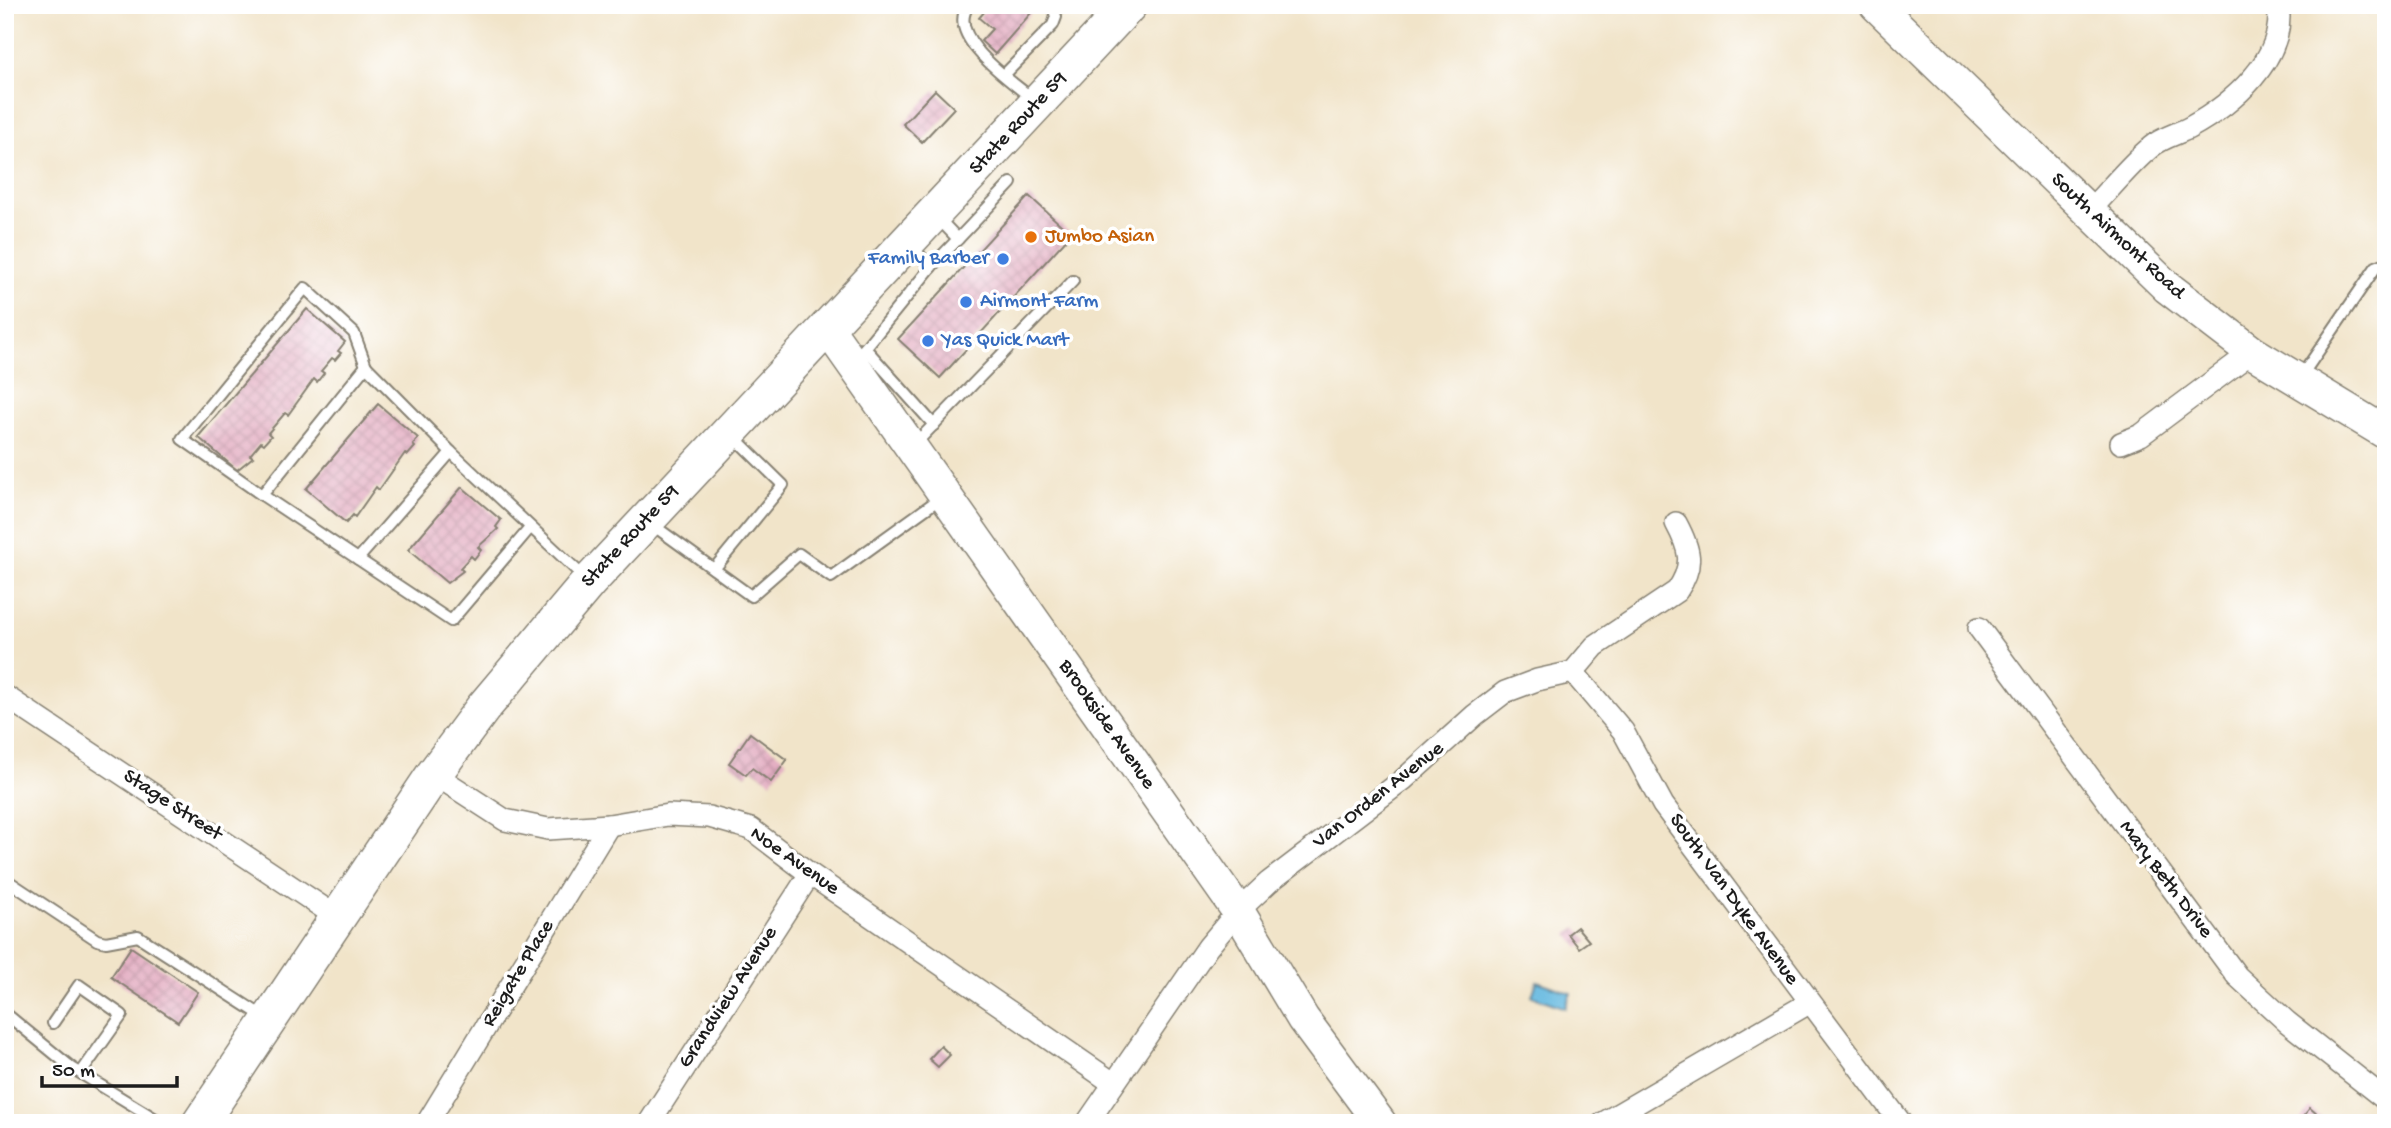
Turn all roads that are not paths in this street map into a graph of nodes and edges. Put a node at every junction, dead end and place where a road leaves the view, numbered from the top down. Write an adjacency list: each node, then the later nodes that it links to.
1 (1053, 5): 6 (lane)
2 (1129, 5): 7 (main road, State Route 59)
3 (1876, 5): 9 (street, South Airmont Road)
4 (2278, 5): 9 (street)
5 (968, 8): 6 (lane)
6 (1005, 74): 7 (lane)
7 (1038, 103): 10 (main road, State Route 59)
8 (1011, 183): 10 (lane)
9 (2088, 212): 15 (street, South Airmont Road)
10 (946, 227): 11 (main road, State Route 59)
11 (920, 255): 14 (main road, State Route 59); 16 (lane)
12 (2386, 263): 18 (lane)
13 (1073, 281): 19 (lane)
14 (828, 330): 16 (street, Brookside Avenue); 20 (main road, State Route 59)
15 (2252, 352): 18 (street, South Airmont Road); 22 (street)
16 (858, 355): 19 (lane); 23 (street, Brookside Avenue)
17 (366, 366): 24 (lane); 25 (lane); 25 (lane)
18 (2298, 380): 21 (street, South Airmont Road)
19 (934, 425): 23 (lane)
20 (730, 433): 27 (main road, State Route 59); 31 (lane)
21 (2386, 433)
22 (2121, 443)
23 (912, 448): 26 (street, Brookside Avenue)
24 (451, 452): 29 (lane); 30 (lane)
25 (262, 495): 30 (lane)
26 (945, 495): 31 (lane); 40 (street, Brookside Avenue)
27 (646, 520): 31 (lane); 32 (main road, State Route 59)
28 (1676, 523): 34 (street)
29 (530, 528): 30 (lane); 32 (lane)
30 (358, 559)
31 (714, 569)
32 (589, 582): 36 (main road, State Route 59)
33 (1979, 628): 48 (street, Mary Beth Drive)
34 (1573, 672): 40 (street, Van Orden Avenue); 42 (street, South Van Dyke Avenue)
35 (5, 696): 41 (street, Stage Street)
36 (434, 774): 37 (street, Noe Avenue); 41 (main road, State Route 59)
37 (609, 825): 38 (street, Noe Avenue); 52 (street, Reigate Place)
38 (810, 874): 47 (street, Noe Avenue); 49 (street, Grandview Avenue)
39 (5, 879): 44 (lane)
40 (1238, 911): 47 (street, Van Orden Avenue); 54 (street, Brookside Avenue)
41 (337, 917): 44 (main road, State Route 59)
42 (1809, 1003): 55 (street); 56 (street, South Van Dyke Avenue)
43 (5, 1013): 46 (lane)
44 (269, 1021): 51 (main road, State Route 59)
45 (53, 1023): 46 (lane)
46 (81, 1073): 50 (lane)
47 (1113, 1083): 53 (street, Van Orden Avenue)
48 (2385, 1099)
49 (657, 1120)
50 (162, 1123)
51 (200, 1123)
52 (427, 1123)
53 (1087, 1123)
54 (1380, 1123)
55 (1603, 1123)
56 (1901, 1123)

